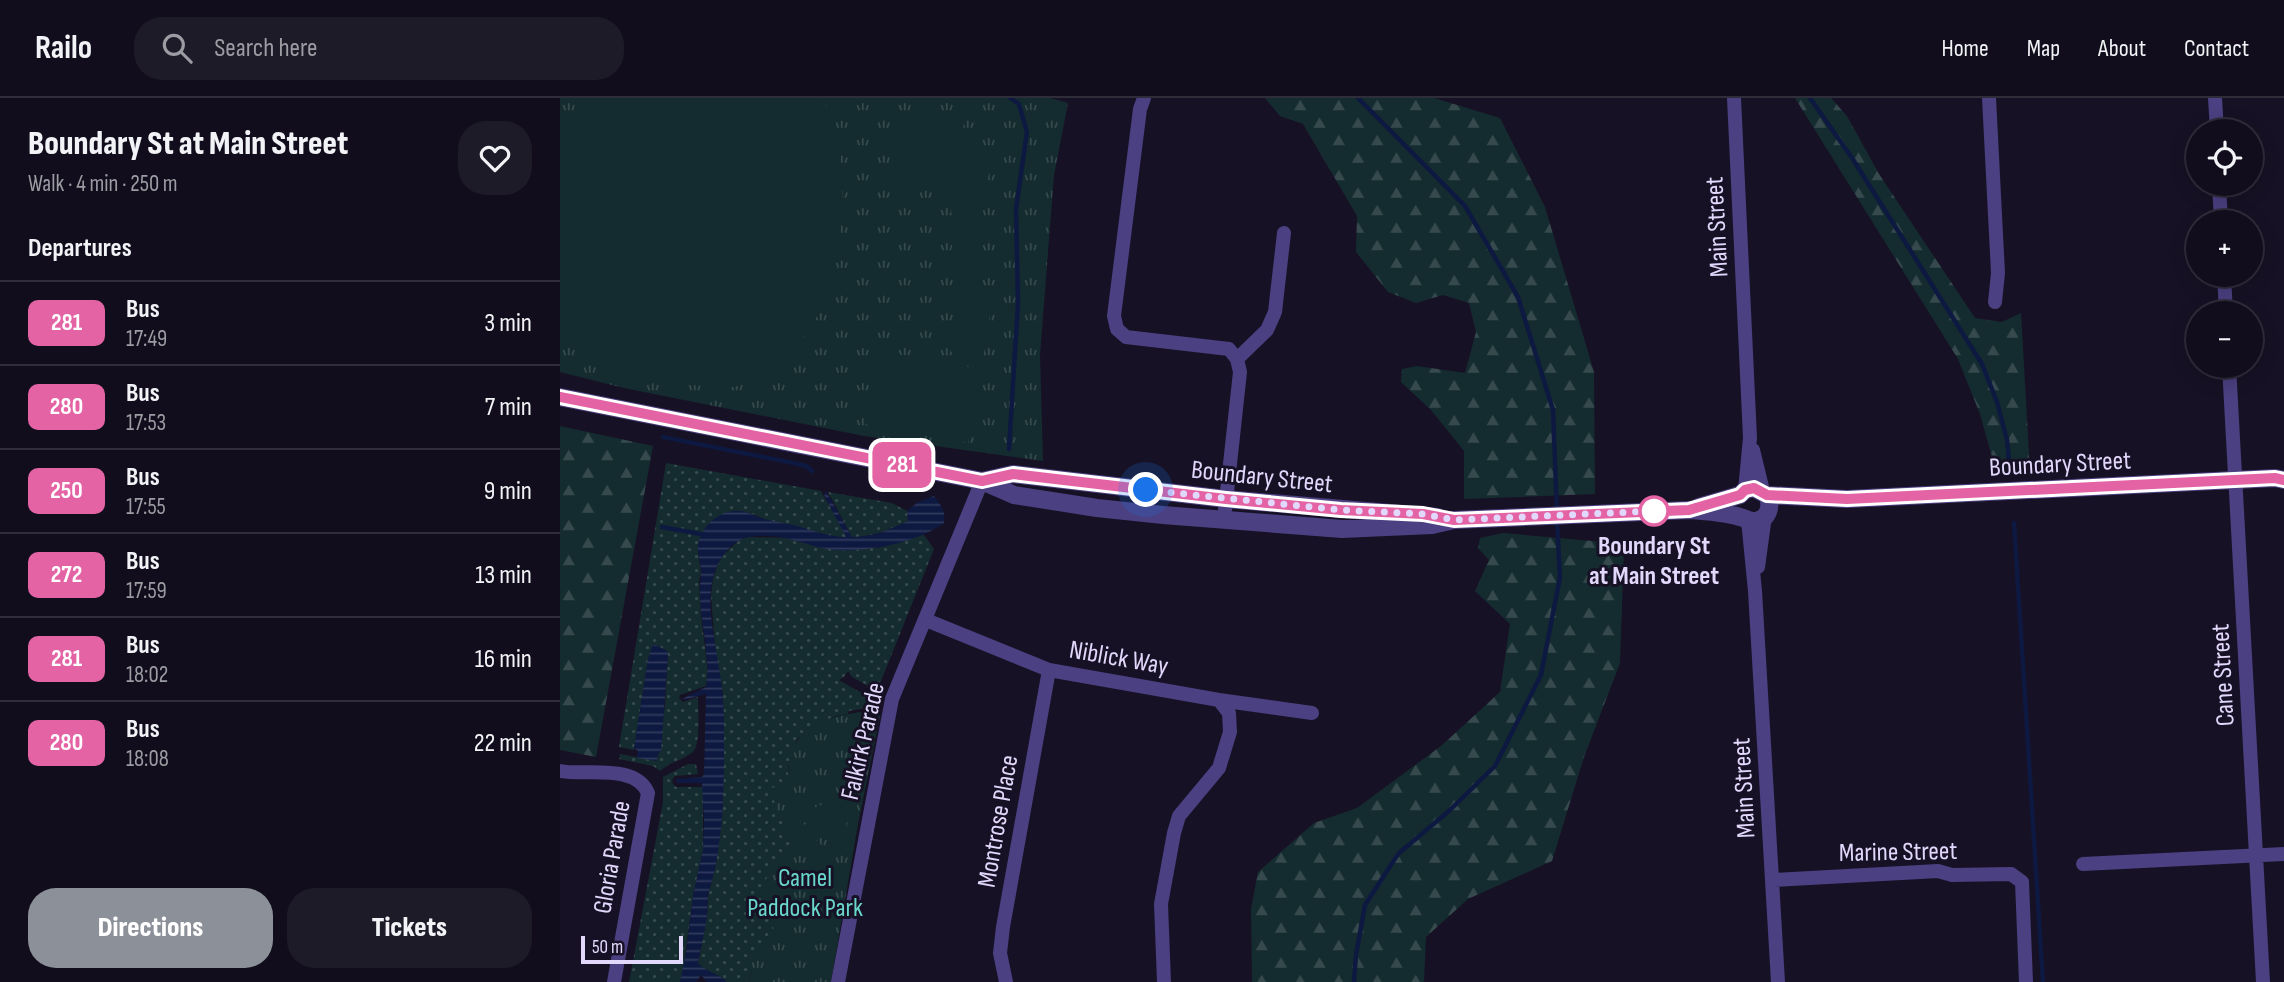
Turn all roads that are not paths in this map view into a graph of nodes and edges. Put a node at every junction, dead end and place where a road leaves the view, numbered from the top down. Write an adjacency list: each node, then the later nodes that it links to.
1 (1144, 98): 8 (street)
2 (1734, 98): 13 (street, Main Street)
3 (1989, 98): 7 (street)
4 (2215, 98): 5 (street)
5 (2216, 119)
6 (1284, 233): 8 (street)
7 (1995, 302)
8 (1237, 359): 18 (street)
9 (2230, 378): 16 (street, Cane Street)
10 (560, 384): 12 (street, Boundary Street)
11 (560, 397): 12 (street, Boundary Street)
12 (614, 407): 15 (street, Boundary Street)
13 (1750, 438): 17 (street, Main Street); 19 (street, Main Street)
14 (2281, 478): 16 (street, Boundary Street)
15 (982, 481): 18 (street, Boundary Street); 21 (street, Boundary Street); 23 (street, Falkirk Parade)
16 (2235, 481): 19 (street, Boundary Street); 29 (street, Cane Street)
17 (1742, 492): 19 (street, Boundary Street); 19 (street); 20 (street, Boundary Street)
18 (1226, 499): 21 (street); 22 (street, Boundary Street)
19 (1759, 508): 20 (street, Boundary Street); 31 (street, Main Street)
20 (1689, 510): 22 (street, Boundary Street)
21 (1224, 519): 22 (street, Boundary Street)
22 (1454, 520)
23 (926, 620): 24 (street, Niblick Way); 33 (street, Falkirk Parade)
24 (1049, 670): 25 (street, Niblick Way); 34 (street, Montrose Place)
25 (1219, 700): 26 (street, Niblick Way); 35 (street)
26 (1312, 713)
27 (560, 771): 32 (street, Gloria Parade)
28 (2284, 854): 29 (street)
29 (2257, 856): 30 (street); 38 (street, Cane Street)
30 (2083, 864)
31 (1773, 880): 36 (street, Main Street); 37 (street, Marine Street)
32 (614, 982)
33 (838, 982)
34 (1006, 982)
35 (1164, 982)
36 (1778, 982)
37 (2026, 982)
38 (2263, 982)

